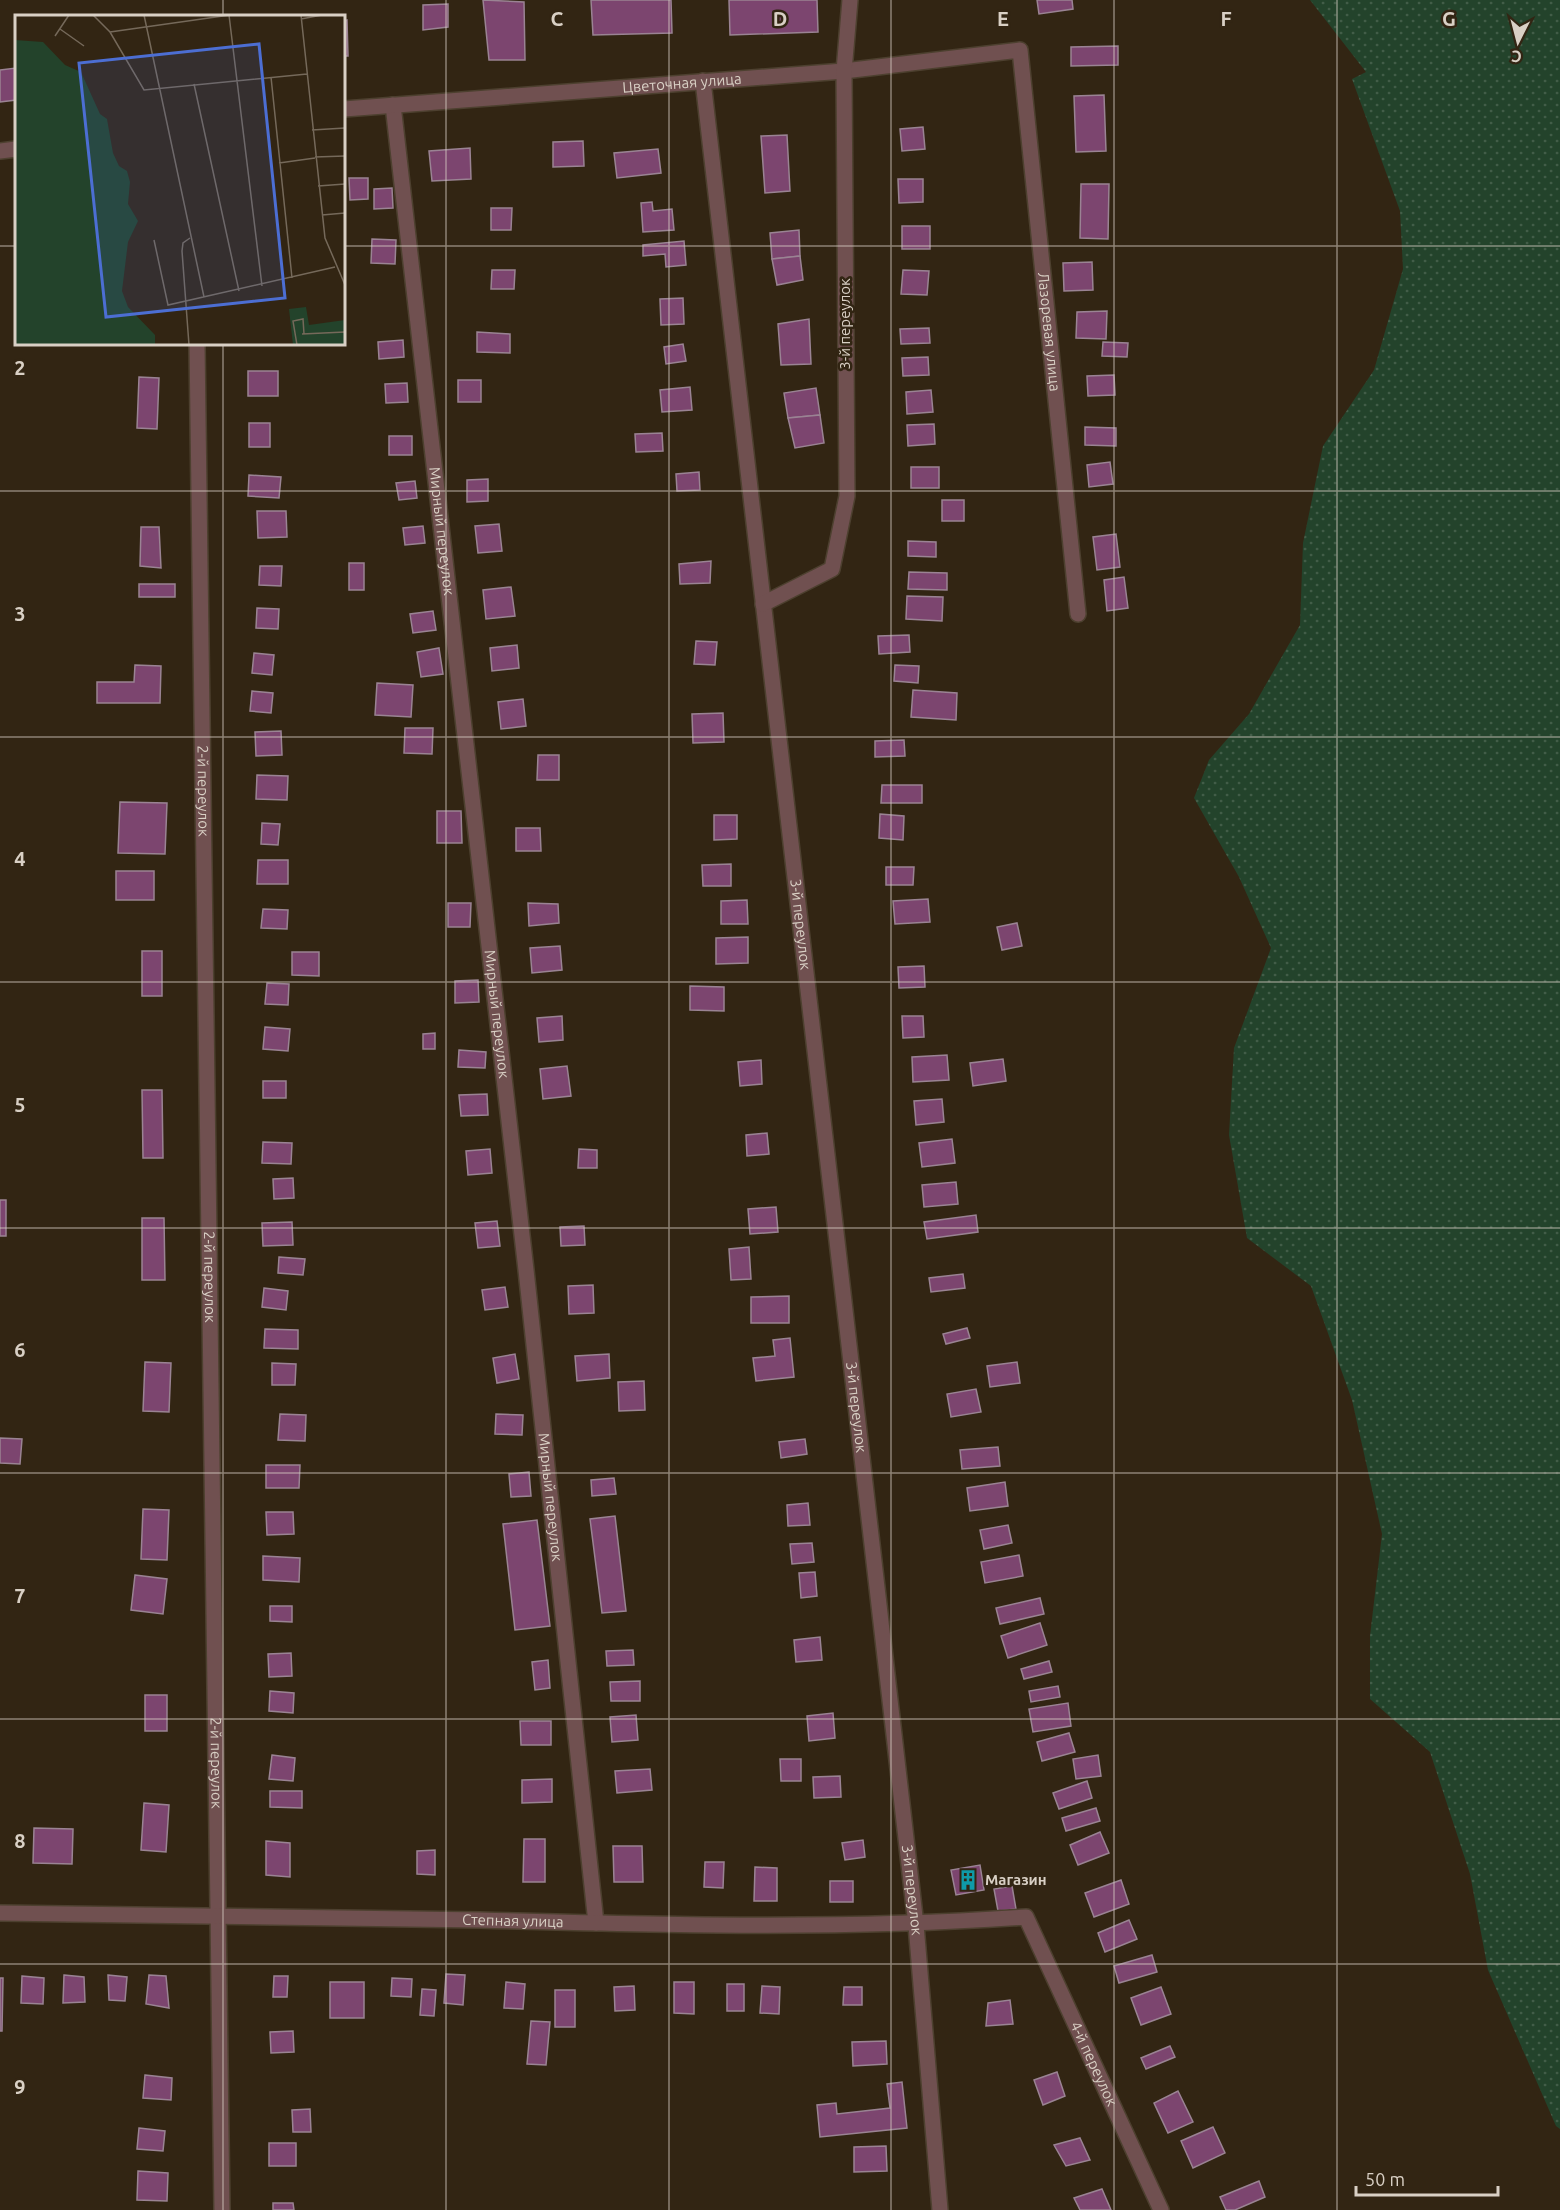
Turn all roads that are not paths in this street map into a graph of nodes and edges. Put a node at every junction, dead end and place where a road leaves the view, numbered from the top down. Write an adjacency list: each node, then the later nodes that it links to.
1 (850, 0): 3 (street, 3-й переулок)
2 (1020, 50): 3 (street, Цветочная улица); 11 (street, Лазоревая улица)
3 (844, 71): 4 (street, Цветочная улица); 10 (street, 3-й переулок)
4 (703, 81): 5 (street, Цветочная улица); 10 (street, 3-й переулок)
5 (393, 105): 6 (street, Цветочная улица); 15 (street, Мирный переулок)
6 (345, 109)
7 (15, 148): 8 (street)
8 (0, 151)
9 (197, 345): 13 (street, 2-й переулок)
10 (764, 604): 16 (street, 3-й переулок)
11 (1078, 614)
12 (0, 1913): 13 (street, Степная улица)
13 (217, 1914): 15 (street, Степная улица); 17 (street, 2-й переулок)
14 (1026, 1917): 16 (street, Степная улица); 19 (street, 4-й переулок)
15 (596, 1923): 16 (street, Степная улица)
16 (916, 1925): 18 (street, 3-й переулок)
17 (222, 2210)
18 (940, 2210)
19 (1161, 2210)

